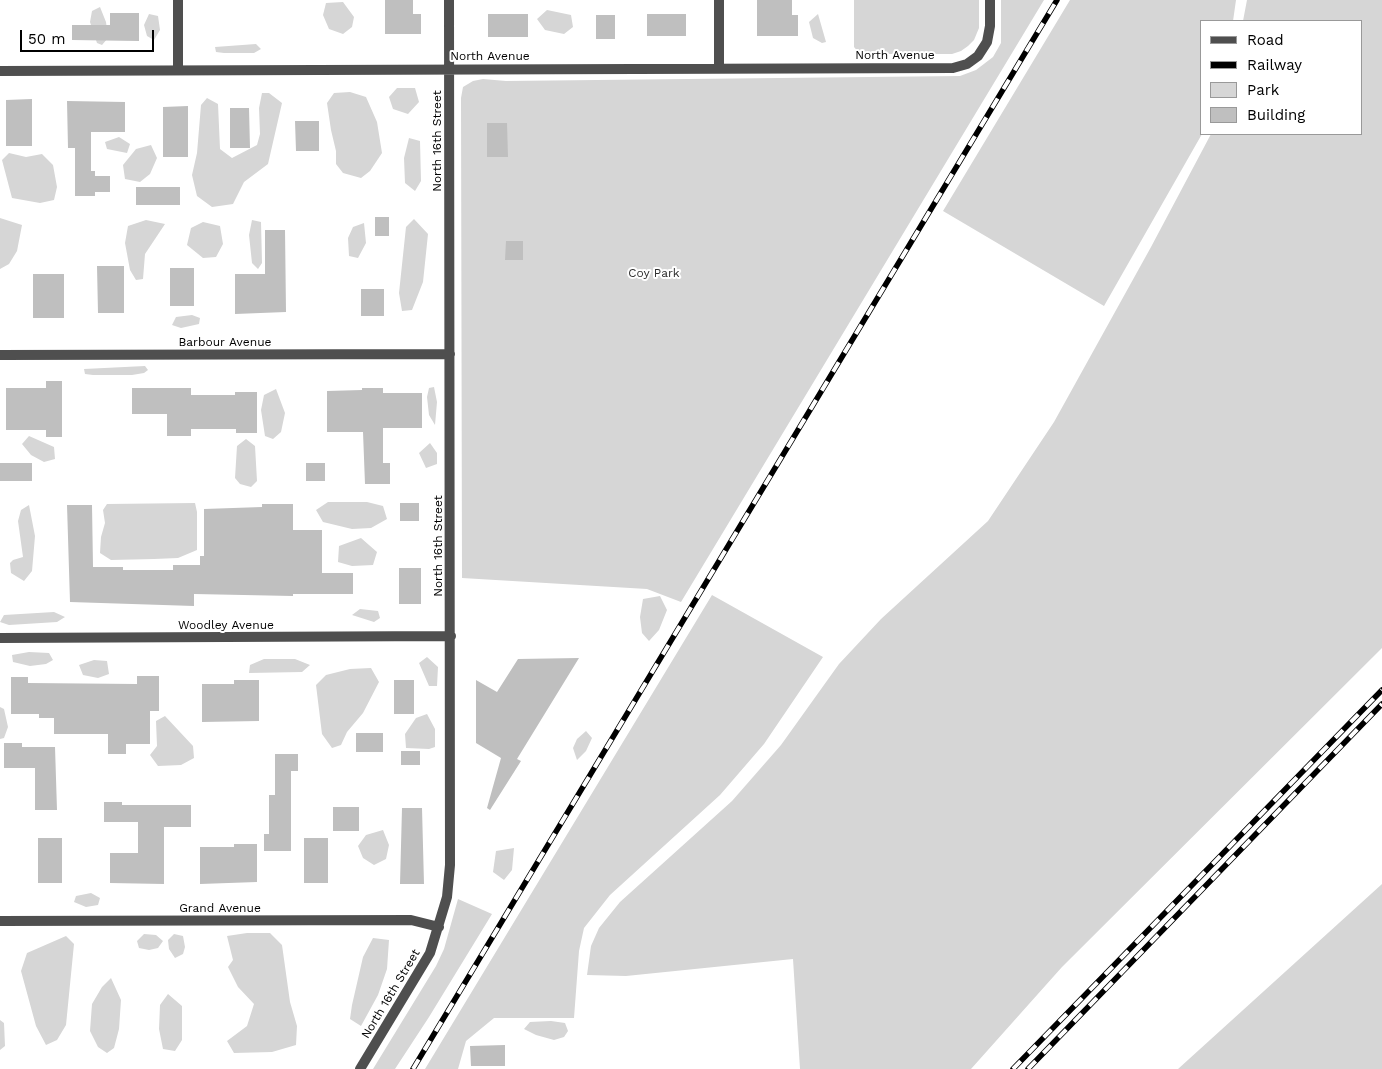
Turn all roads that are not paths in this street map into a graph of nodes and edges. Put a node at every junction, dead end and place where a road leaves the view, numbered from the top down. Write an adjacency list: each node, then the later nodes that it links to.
1 (178, 0): 7 (street)
2 (449, 0): 6 (street, North 16th Street)
3 (719, 0): 5 (street)
4 (990, 0): 5 (street, North Avenue)
5 (719, 68): 6 (street, North Avenue)
6 (449, 69): 7 (street, North Avenue); 9 (street, North 16th Street)
7 (178, 70): 8 (street, North Avenue)
8 (0, 71)
9 (450, 354): 10 (street, Barbour Avenue); 11 (street, North 16th Street)
10 (0, 355)
11 (451, 636): 12 (street, Woodley Avenue); 14 (street, North 16th Street)
12 (0, 638)
13 (0, 921): 14 (street, Grand Avenue)
14 (439, 926): 15 (street, North 16th Street)
15 (360, 1069)

